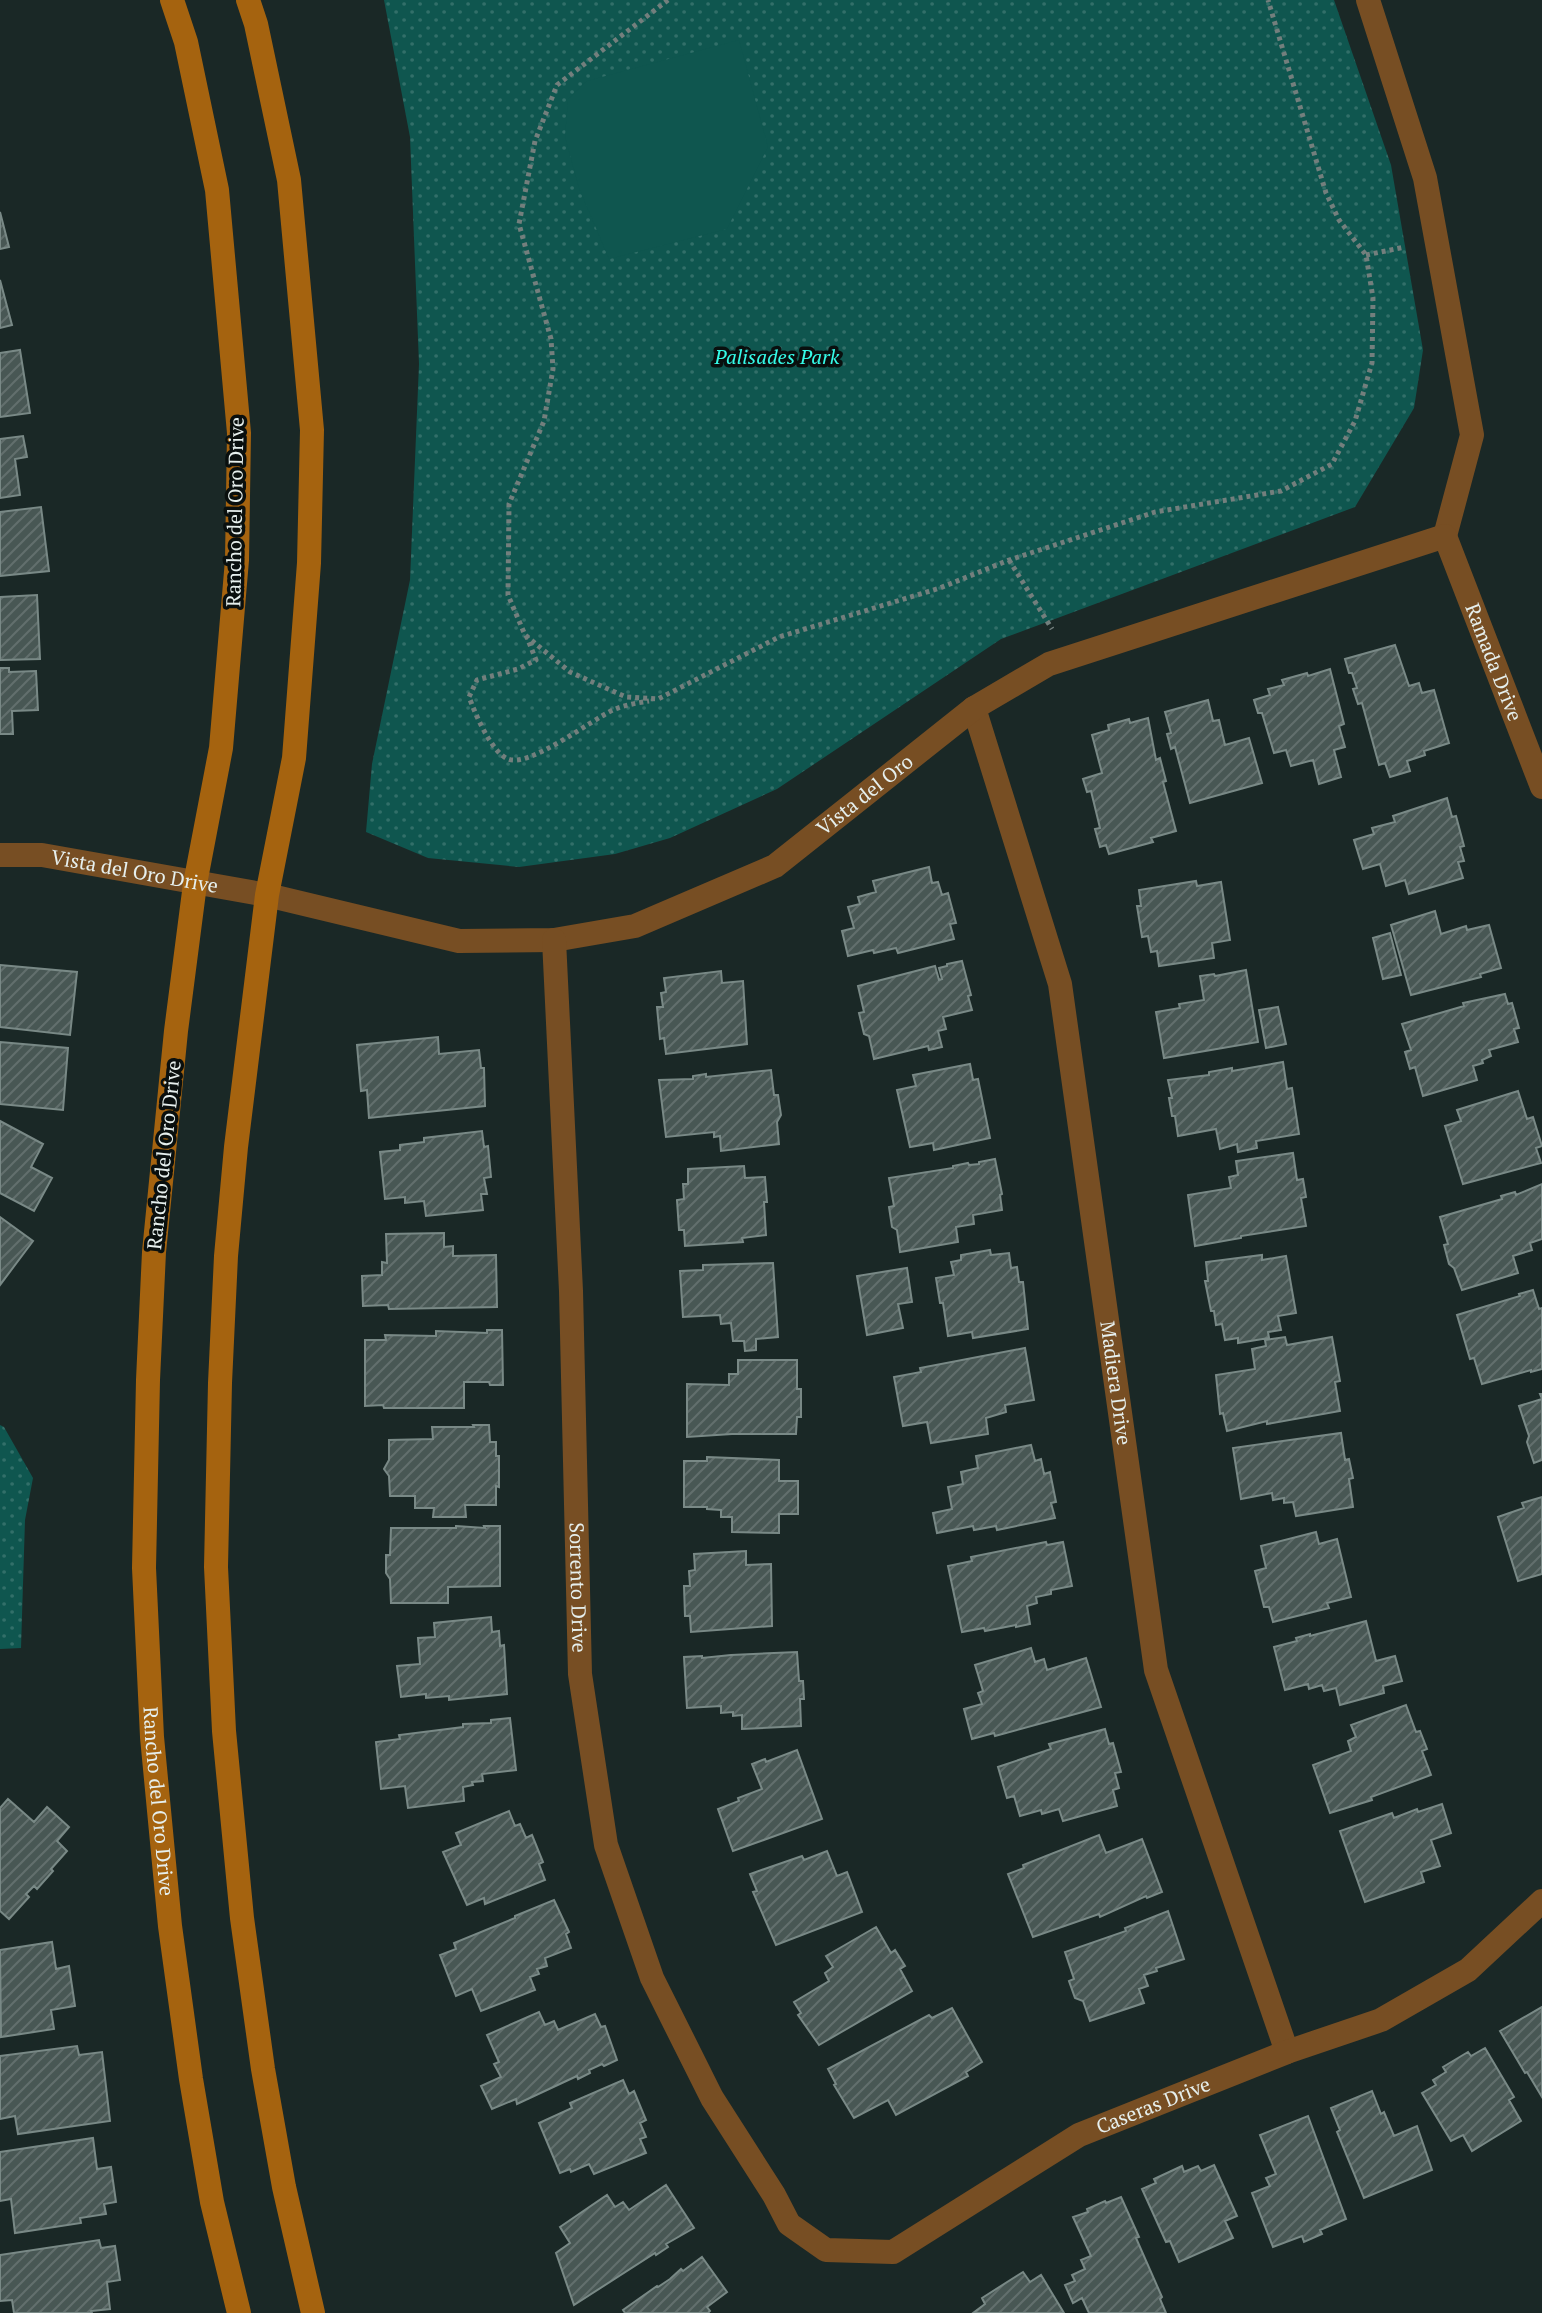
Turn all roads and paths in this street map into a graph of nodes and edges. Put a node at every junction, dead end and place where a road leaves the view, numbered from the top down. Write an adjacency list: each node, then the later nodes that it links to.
1 (172, 0): 14 (main road, Rancho del Oro Drive)
2 (248, 0): 15 (main road)
3 (668, 0): 8 (path)
4 (1268, 0): 7 (path)
5 (1368, 0): 6 (street)
6 (1445, 536): 9 (street, Vista del Oro); 12 (street, Ramada Drive)
7 (1009, 560): 9 (path); 10 (path)
8 (525, 635): 10 (path); 10 (path)
9 (1068, 658): 11 (street, Vista del Oro)
10 (658, 699)
11 (974, 708): 16 (street, Vista del Oro); 18 (street, Madiera Drive)
12 (1542, 787)
13 (0, 855): 14 (street, Vista del Oro Drive)
14 (195, 884): 15 (street, Vista del Oro Drive); 20 (main road, Rancho del Oro Drive)
15 (267, 895): 16 (street, Vista del Oro); 21 (main road)
16 (554, 940): 19 (street, Sorrento Drive)
17 (1542, 1901): 18 (street, Caseras Drive)
18 (1287, 2052): 19 (street, Caseras Drive)
19 (774, 2195)
20 (239, 2313)
21 (313, 2313)

